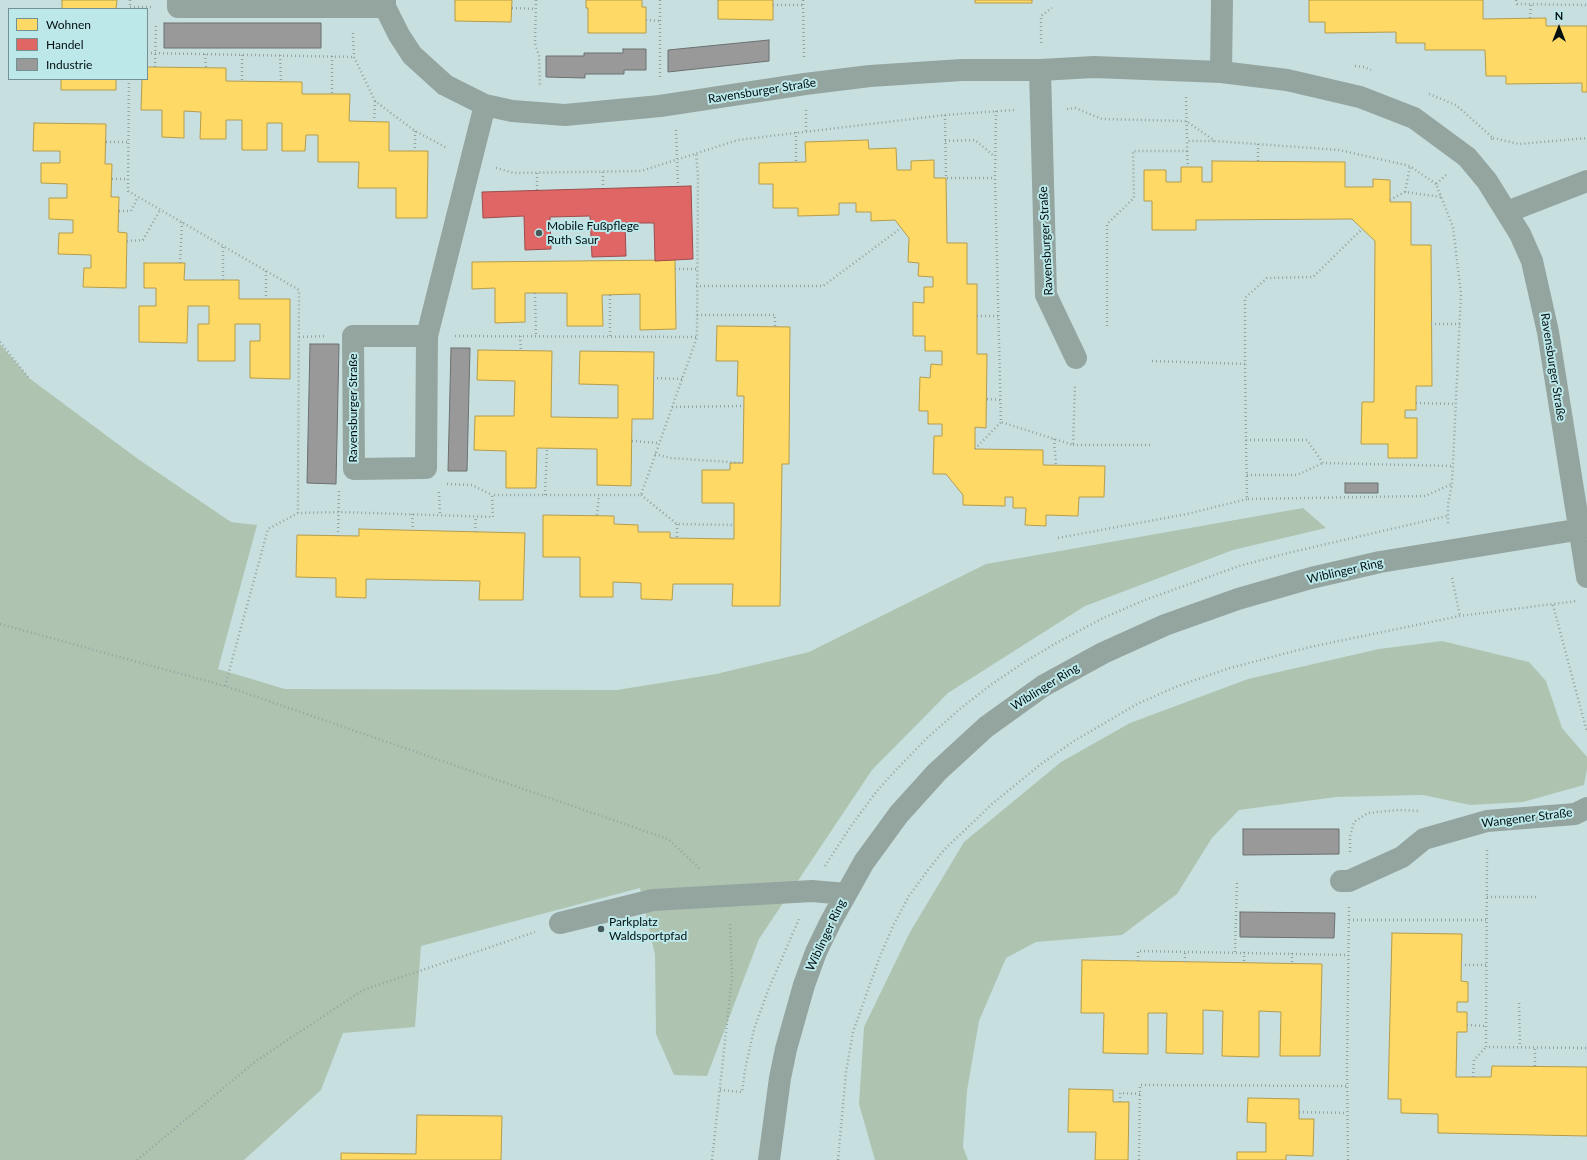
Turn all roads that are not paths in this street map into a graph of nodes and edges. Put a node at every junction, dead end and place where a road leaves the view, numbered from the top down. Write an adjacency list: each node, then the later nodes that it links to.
1 (178, 0): 3 (street, Ravensburger Straße)
2 (1222, 0): 5 (street)
3 (385, 4): 6 (street, Ravensburger Straße)
4 (1040, 70): 5 (street, Ravensburger Straße); 6 (street, Ravensburger Straße); 10 (street, Ravensburger Straße)
5 (1221, 72): 8 (street, Ravensburger Straße)
6 (485, 105): 9 (street, Ravensburger Straße)
7 (1587, 181): 8 (street)
8 (1507, 212): 11 (street, Ravensburger Straße)
9 (427, 336): 9 (street, Ravensburger Straße)
10 (1076, 358)
11 (1583, 528): 12 (street); 15 (street, Wiblinger Ring)
12 (1587, 577)
13 (1587, 808): 14 (street, Wangener Straße)
14 (1345, 881)
15 (846, 894): 16 (street); 17 (street, Wiblinger Ring)
16 (560, 923)
17 (769, 1160)

